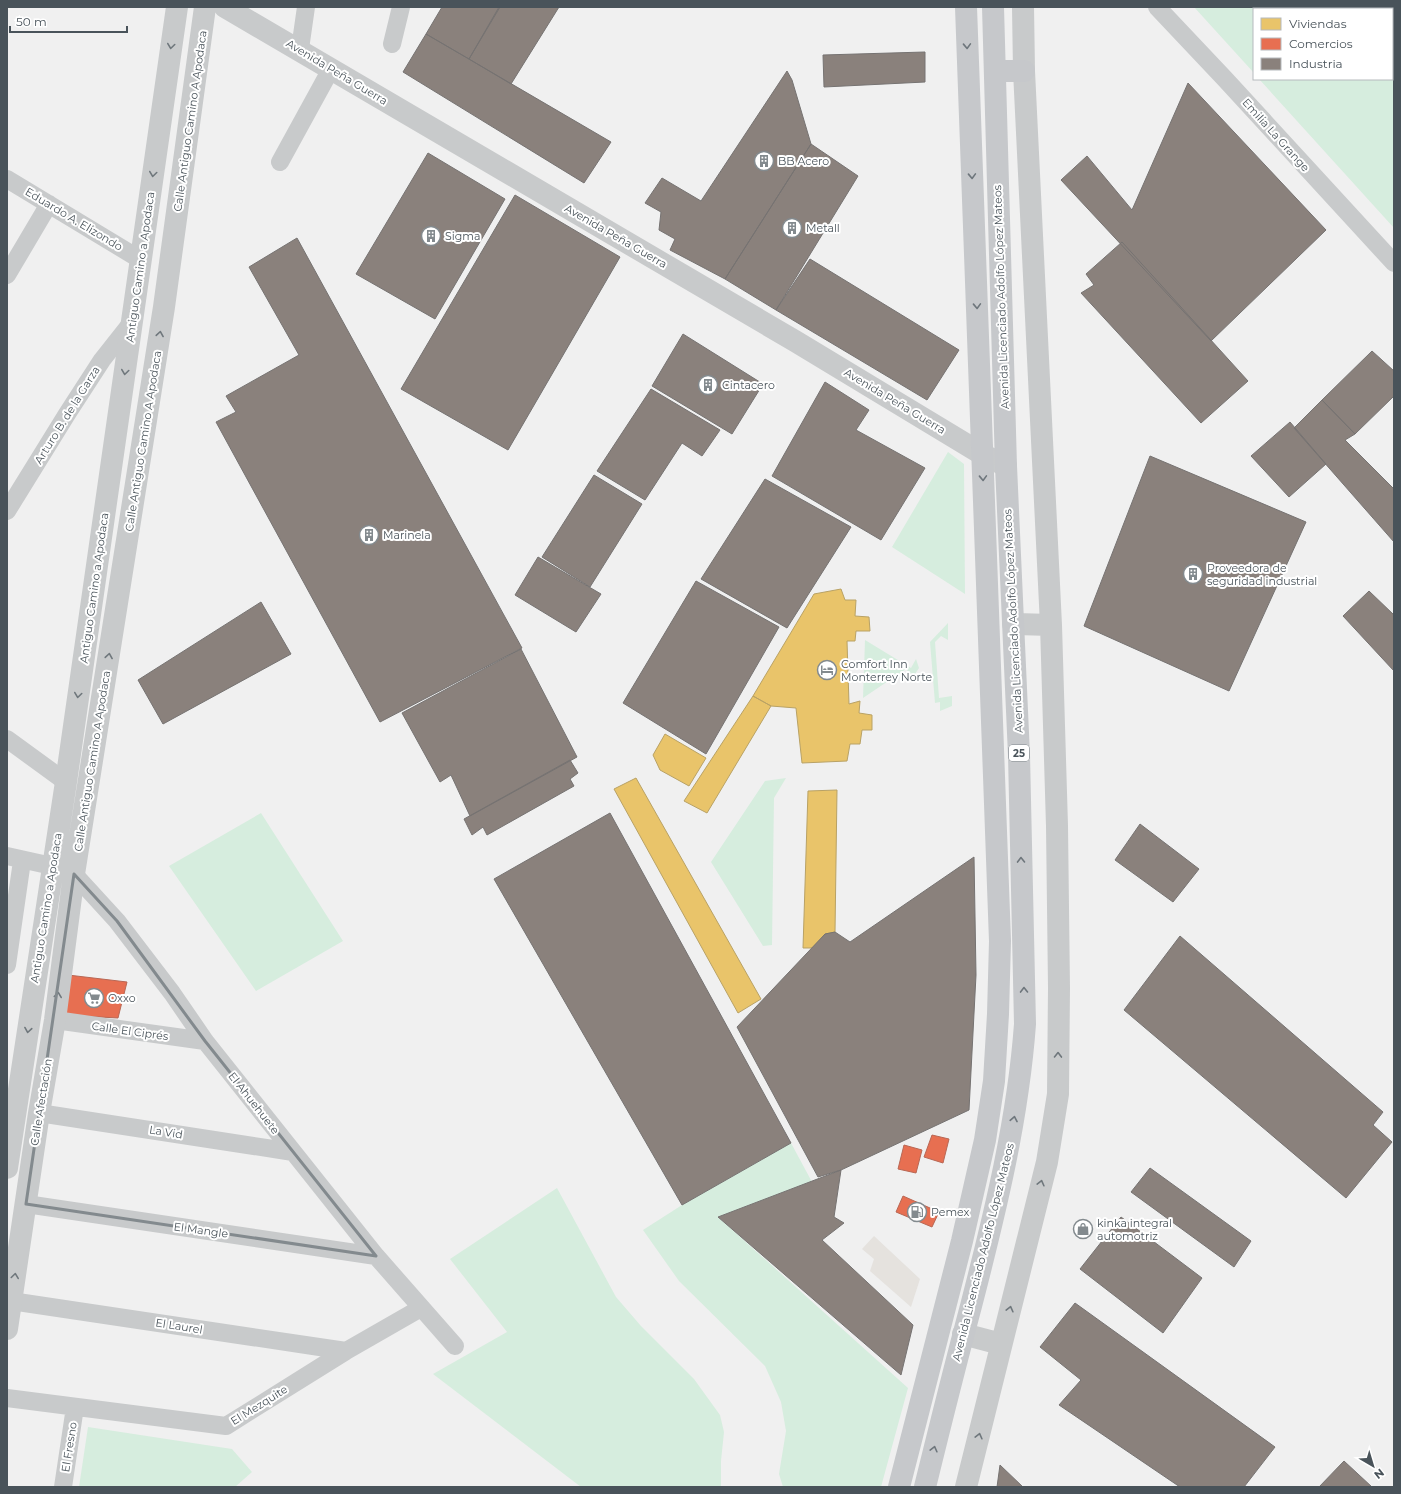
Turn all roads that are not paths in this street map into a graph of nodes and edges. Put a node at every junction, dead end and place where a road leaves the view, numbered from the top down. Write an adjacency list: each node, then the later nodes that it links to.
1 (177, 7): 18 (street, Antiguo Camino a Apodaca, one-way to 18)
2 (205, 7): 31 (street, Calle Antiguo Camino A Apodaca, one-way to 2)
3 (225, 7): 11 (street, Avenida Peña Guerra)
4 (306, 7): 11 (street)
5 (401, 7): 10 (street)
6 (966, 7): 22 (main road, Avenida Licenciado Adolfo López Mateos / 25, one-way to 22)
7 (993, 7): 13 (main road, Avenida Licenciado Adolfo López Mateos / 25)
8 (1023, 7): 14 (street)
9 (1157, 7): 19 (street, Emilia La Grange)
10 (392, 44)
11 (300, 49): 12 (street, Avenida Peña Guerra)
12 (331, 69): 15 (street); 22 (street, Avenida Peña Guerra)
13 (994, 71): 14 (main road); 23 (main road, Avenida Licenciado Adolfo López Mateos / 25)
14 (1024, 71): 26 (street)
15 (280, 162)
16 (7, 179): 17 (street, Eduardo A. Elizondo)
17 (49, 204): 18 (street, Eduardo A. Elizondo); 20 (street)
18 (141, 260): 21 (street, Antiguo Camino a Apodaca)
19 (1394, 263)
20 (7, 275)
21 (132, 322): 24 (street, Arturo B. de la Garza); 28 (street, Antiguo Camino a Apodaca, one-way to 28)
22 (982, 454): 23 (street, Avenida Peña Guerra); 50 (main road, Avenida Licenciado Adolfo López Mateos / 25, one-way to 50)
23 (1006, 466): 25 (main road, Avenida Licenciado Adolfo López Mateos / 25)
24 (7, 511)
25 (1013, 624): 26 (street); 43 (main road, Avenida Licenciado Adolfo López Mateos / 25, one-way to 25)
26 (1051, 625): 44 (street, one-way to 26)
27 (7, 738): 28 (street)
28 (66, 782): 30 (street, Antiguo Camino a Apodaca)
29 (15, 858): 30 (street, El Ahuehuete); 32 (street)
30 (52, 866): 31 (street, El Ahuehuete); 37 (street, Antiguo Camino a Apodaca, one-way to 37)
31 (74, 874): 33 (street, Calle Afectación, one-way to 31); 34 (street, El Ahuehuete)
32 (7, 965)
33 (55, 1020): 34 (street, Calle El Ciprés); 35 (street, Calle Afectación)
34 (205, 1041): 36 (street, El Ahuehuete)
35 (39, 1113): 36 (street, La Vid); 38 (street, Calle Afectación)
36 (293, 1152): 39 (street, El Ahuehuete)
37 (7, 1168)
38 (26, 1204): 39 (street, El Mangle); 40 (street, Calle Afectación, one-way to 38)
39 (376, 1256): 41 (street, El Ahuehuete)
40 (11, 1301): 42 (street, Calle Afectación); 46 (street, El Laurel)
41 (421, 1308): 45 (street, El Ahuehuete); 46 (street, El Mezquite)
42 (7, 1329)
43 (964, 1334): 44 (street); 51 (main road, Avenida Licenciado Adolfo López Mateos / 25, one-way to 43)
44 (1001, 1344): 52 (street, one-way to 44)
45 (455, 1346)
46 (346, 1351): 48 (street, El Mezquite)
47 (7, 1398): 48 (street, El Mezquite)
48 (75, 1407): 49 (street, El Fresno)
49 (63, 1487)
50 (899, 1487)
51 (925, 1487)
52 (966, 1487)

